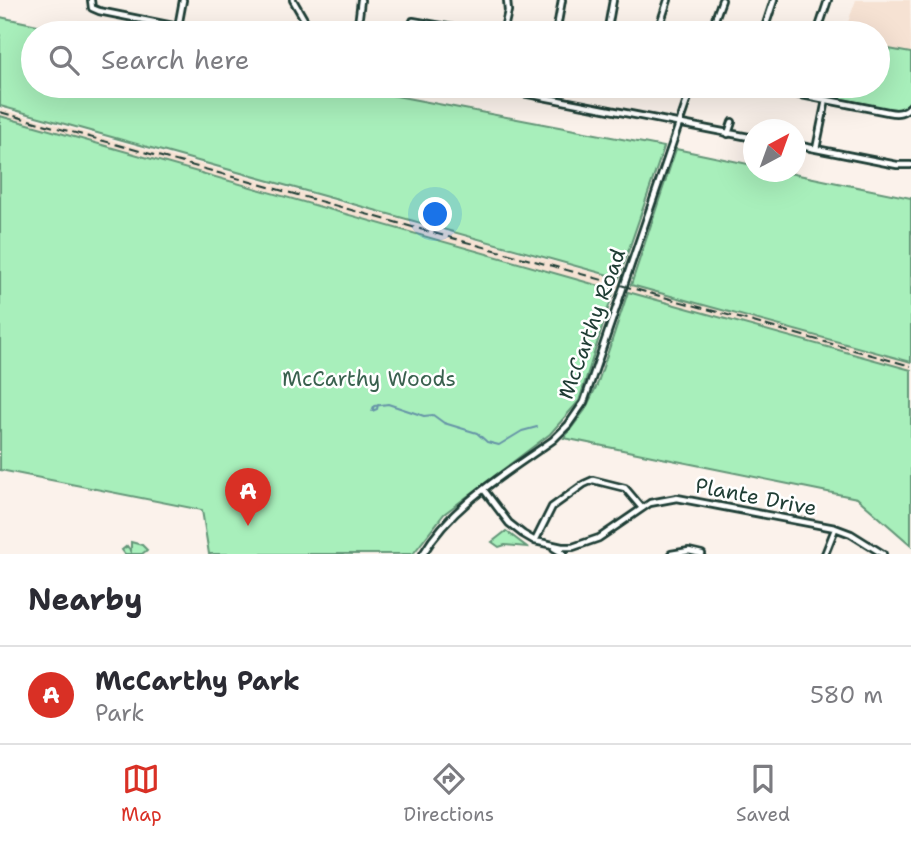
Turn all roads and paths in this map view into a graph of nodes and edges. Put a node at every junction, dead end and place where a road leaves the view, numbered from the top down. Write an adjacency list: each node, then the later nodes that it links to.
1 (91, 0): 12 (street)
2 (183, 0): 13 (street)
3 (293, 0): 14 (street)
4 (360, 0): 15 (street)
5 (507, 0): 16 (street)
6 (562, 0): 17 (street)
7 (613, 0): 18 (street)
8 (668, 0): 19 (street)
9 (722, 0): 20 (street)
10 (774, 0): 21 (street)
11 (828, 0): 22 (street)
12 (146, 21)
13 (178, 21)
14 (304, 21)
15 (358, 21)
16 (506, 21)
17 (558, 21)
18 (609, 21)
19 (661, 21)
20 (714, 21)
21 (767, 21)
22 (821, 21)
23 (549, 98): 29 (street)
24 (688, 98): 29 (street, McCarthy Road)
25 (816, 98): 26 (street)
26 (826, 100): 27 (street); 33 (street)
27 (911, 106)
28 (732, 122): 30 (street)
29 (679, 124): 30 (street); 35 (street, McCarthy Road)
30 (728, 134): 31 (street)
31 (743, 136)
32 (806, 147): 33 (street)
33 (816, 149): 34 (street)
34 (911, 165)
35 (484, 490): 38 (street, Plante Drive); 41 (street, McCarthy Road)
36 (642, 508): 37 (street, Plante Drive); 38 (street); 40 (street, Plante Drive)
37 (835, 528): 46 (street); 47 (street, Plante Drive)
38 (535, 541): 39 (street, Plante Drive)
39 (550, 545): 40 (street, Plante Drive); 42 (street)
40 (573, 547): 43 (street)
41 (423, 554)
42 (564, 554)
43 (575, 554)
44 (675, 554): 45 (street)
45 (702, 554)
46 (825, 554)
47 (883, 554)

